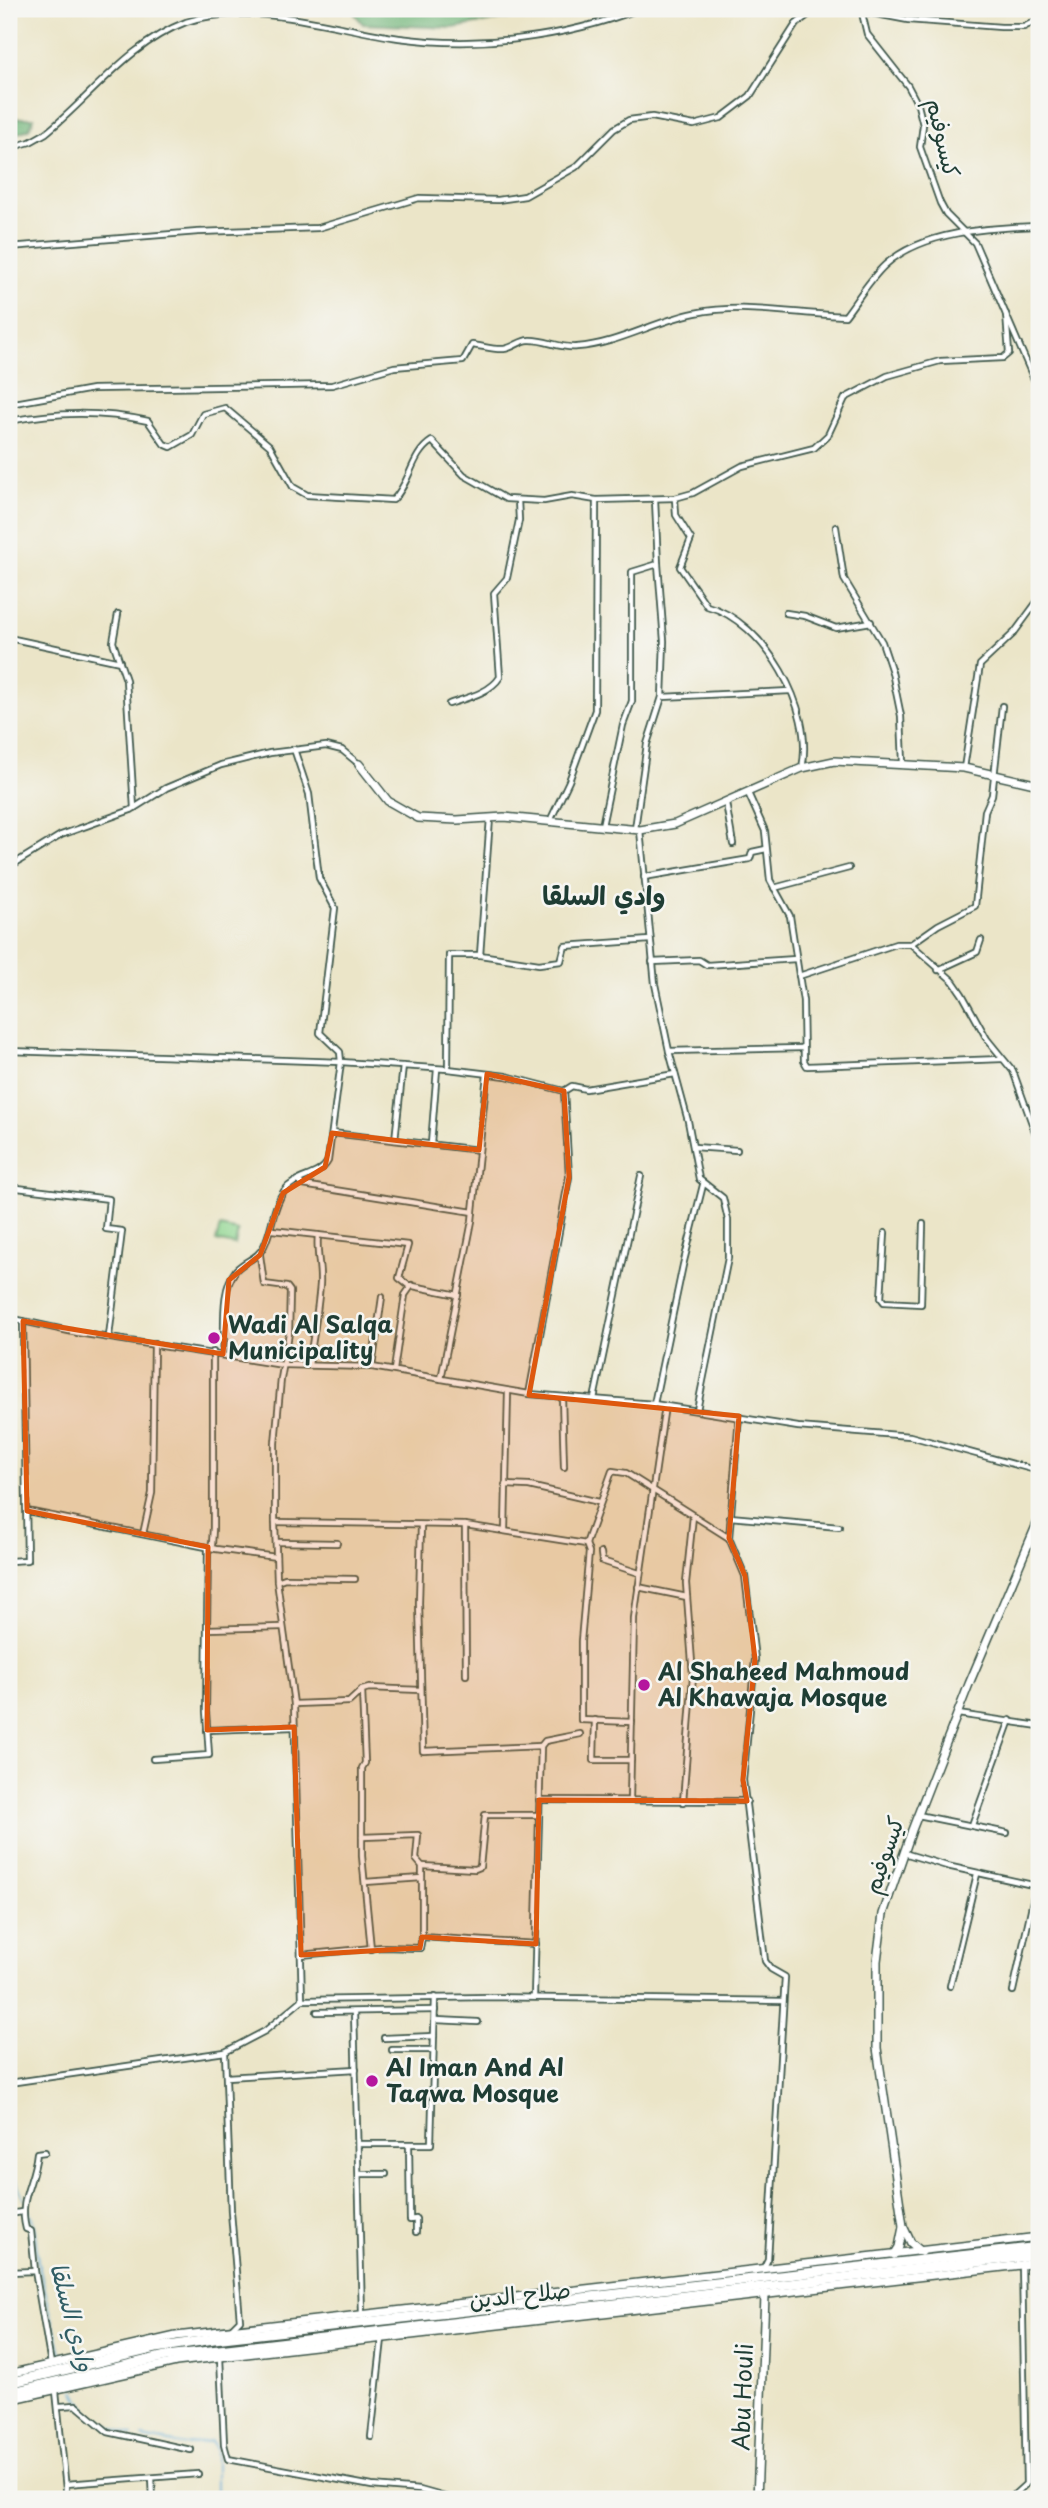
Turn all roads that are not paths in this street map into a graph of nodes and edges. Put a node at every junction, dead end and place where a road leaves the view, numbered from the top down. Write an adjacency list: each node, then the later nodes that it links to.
1 (639, 9): 6 (street)
2 (816, 9): 9 (street)
3 (850, 9): 4 (street)
4 (861, 10): 5 (street); 8 (street, كيسوفيم)
5 (1039, 19)
6 (9, 148)
7 (1039, 226): 8 (street)
8 (965, 232): 10 (street, كيسوفيم); 12 (street)
9 (9, 247)
10 (1006, 314): 11 (street, كيسوفيم); 14 (street)
11 (1039, 391)
12 (9, 404)
13 (9, 421): 15 (street)
14 (675, 498): 17 (street); 26 (street)
15 (518, 500): 16 (street); 28 (street)
16 (596, 500): 17 (street); 41 (street)
17 (656, 500): 19 (street)
18 (836, 527): 23 (street)
19 (658, 564): 27 (street); 42 (street)
20 (1039, 599): 34 (street)
21 (786, 613): 23 (street)
22 (118, 614): 25 (street)
23 (871, 622): 31 (street)
24 (9, 638): 25 (street)
25 (120, 662): 39 (street)
26 (790, 691): 27 (street); 33 (street)
27 (662, 697): 43 (street)
28 (449, 704)
29 (1002, 706): 35 (street)
30 (295, 749): 32 (street); 39 (street); 62 (street)
31 (903, 763): 33 (main road); 34 (main road)
32 (359, 764): 40 (main road)
33 (802, 768): 37 (main road)
34 (964, 768): 35 (main road)
35 (992, 774): 36 (main road); 52 (street)
36 (1039, 785)
37 (748, 793): 38 (main road); 45 (street)
38 (726, 803): 43 (main road); 44 (street)
39 (134, 808): 46 (street)
40 (490, 818): 41 (main road); 53 (street)
41 (550, 821): 42 (main road)
42 (603, 826): 43 (main road)
43 (637, 829): 48 (street)
44 (733, 844)
45 (766, 849): 48 (street); 49 (street)
46 (9, 867)
47 (849, 868): 49 (street)
48 (644, 877): 50 (street)
49 (774, 888): 54 (street)
50 (650, 940): 53 (street); 55 (street)
51 (981, 940): 56 (street)
52 (911, 944): 56 (street); 57 (street)
53 (480, 955): 65 (street)
54 (796, 959): 55 (street); 57 (street)
55 (652, 962): 60 (street)
56 (938, 970): 61 (street)
57 (799, 976): 58 (street)
58 (803, 1048): 60 (street); 61 (street)
59 (9, 1051): 62 (street)
60 (669, 1051): 67 (street)
61 (1002, 1059): 71 (street)
62 (341, 1062): 63 (street); 69 (street)
63 (403, 1066): 64 (street); 70 (street)
64 (437, 1069): 65 (street); 72 (street)
65 (448, 1069): 66 (street)
66 (486, 1073): 68 (street); 74 (street)
67 (675, 1074): 68 (street); 73 (street)
68 (564, 1091): 101 (street)
69 (332, 1133): 70 (street); 77 (street)
70 (395, 1140): 72 (street)
71 (1039, 1143)
72 (431, 1144): 74 (street)
73 (694, 1147): 75 (street); 78 (street)
74 (479, 1150): 80 (street)
75 (737, 1150)
76 (640, 1176): 103 (street)
77 (298, 1181): 80 (street); 82 (street)
78 (703, 1185): 104 (street); 106 (street)
79 (9, 1187): 91 (street)
80 (473, 1212): 87 (street)
81 (923, 1224): 83 (street)
82 (272, 1230): 84 (street); 85 (street)
83 (885, 1233)
84 (318, 1235): 86 (street); 96 (street)
85 (260, 1255): 94 (street); 95 (street)
86 (412, 1285): 87 (street); 98 (street)
87 (458, 1295): 99 (street)
88 (382, 1297): 97 (street)
89 (9, 1318): 90 (street)
90 (23, 1321): 91 (street); 113 (street)
91 (109, 1336): 92 (street)
92 (154, 1343): 93 (street); 122 (street)
93 (213, 1352): 94 (street); 127 (street)
94 (223, 1355): 95 (street)
95 (283, 1365): 96 (street); 117 (street)
96 (309, 1366): 97 (street)
97 (372, 1367): 98 (street)
98 (394, 1370): 99 (street)
99 (441, 1379): 100 (street)
100 (508, 1391): 101 (street); 110 (street)
101 (529, 1394): 102 (street)
102 (562, 1397): 103 (street); 108 (street)
103 (594, 1399): 104 (street)
104 (654, 1404): 105 (street)
105 (665, 1406): 106 (street); 111 (street)
106 (697, 1410): 107 (street)
107 (738, 1416): 109 (street); 115 (street)
108 (564, 1467)
109 (1039, 1471)
110 (505, 1485): 112 (street); 121 (street)
111 (653, 1489): 112 (street); 114 (street); 131 (street)
112 (599, 1502): 126 (street)
113 (27, 1511): 122 (street); 130 (street)
114 (693, 1516): 123 (street); 135 (street)
115 (730, 1517): 120 (street); 123 (street)
116 (1039, 1519): 144 (main road, كيسوفيم)
117 (275, 1521): 118 (street); 124 (street)
118 (421, 1525): 119 (street); 142 (street)
119 (465, 1525): 121 (street); 139 (street)
120 (839, 1527)
121 (505, 1530): 126 (street)
122 (143, 1534): 127 (street)
123 (729, 1538): 138 (street)
124 (277, 1542): 125 (street); 129 (street)
125 (337, 1544)
126 (586, 1544): 145 (street)
127 (208, 1548): 129 (street); 137 (street)
128 (601, 1553): 131 (street)
129 (276, 1557): 133 (street)
130 (9, 1561)
131 (639, 1573): 134 (street)
132 (355, 1579): 133 (street)
133 (277, 1581): 136 (street)
134 (638, 1587): 135 (street); 147 (street)
135 (687, 1597): 140 (street)
136 (282, 1628): 137 (street); 143 (street)
137 (208, 1629): 150 (street)
138 (754, 1672): 140 (street); 157 (street)
139 (466, 1675)
140 (693, 1676): 158 (street)
141 (362, 1690): 142 (street); 143 (street); 163 (street)
142 (421, 1690): 152 (street)
143 (294, 1704): 149 (street)
144 (958, 1714): 146 (street); 160 (main road, كيسوفيم)
145 (595, 1720): 147 (street); 154 (street)
146 (1010, 1720): 148 (street); 161 (street)
147 (632, 1722): 154 (street)
148 (1039, 1726)
149 (294, 1727): 150 (street); 174 (street)
150 (207, 1730): 153 (street)
151 (580, 1734): 152 (street)
152 (541, 1746): 155 (street)
153 (153, 1759)
154 (631, 1760): 156 (street)
155 (539, 1800): 156 (street); 159 (street)
156 (630, 1800): 158 (street)
157 (747, 1801): 158 (street); 180 (street)
158 (683, 1802)
159 (539, 1815): 165 (street); 172 (street)
160 (918, 1815): 161 (street); 164 (main road, كيسوفيم)
161 (972, 1825): 162 (street)
162 (1007, 1833)
163 (362, 1837): 165 (street); 169 (street)
164 (904, 1853): 166 (street); 201 (main road, كيسوفيم)
165 (422, 1866): 168 (street)
166 (977, 1874): 170 (street); 175 (street)
167 (1039, 1874): 170 (street)
168 (422, 1878): 169 (street); 171 (street)
169 (365, 1882): 173 (street)
170 (1037, 1886): 176 (street)
171 (422, 1937): 172 (street); 173 (street)
172 (536, 1944): 178 (street)
173 (371, 1949): 174 (street)
174 (301, 1955): 179 (street)
175 (950, 1986)
176 (1013, 1991)
177 (435, 1997): 178 (street); 179 (street); 181 (street)
178 (534, 1997): 180 (street)
179 (302, 2000): 190 (street)
180 (783, 2001): 208 (street)
181 (436, 2010): 183 (street); 184 (street)
182 (317, 2012): 183 (street)
183 (354, 2012): 191 (street)
184 (436, 2020): 185 (street); 186 (street)
185 (478, 2022)
186 (434, 2036): 187 (street); 189 (street)
187 (384, 2038)
188 (392, 2050): 189 (street)
189 (433, 2050): 195 (street)
190 (225, 2052): 192 (street); 193 (street)
191 (356, 2069): 192 (street); 194 (street)
192 (227, 2077): 221 (street)
193 (9, 2083)
194 (359, 2144): 195 (street); 197 (street)
195 (409, 2145): 202 (street)
196 (45, 2152): 199 (street)
197 (359, 2174): 198 (street); 219 (street)
198 (386, 2174)
199 (22, 2212): 200 (street); 214 (street)
200 (9, 2214)
201 (903, 2226): 205 (main road, كيسوفيم); 206 (main road, كيسوفيم)
202 (416, 2232)
203 (1039, 2237): 205 (main road)
204 (1039, 2247): 217 (highway, صلاح الدين)
205 (922, 2252): 206 (main road)
206 (893, 2255): 212 (main road)
207 (1039, 2255): 209 (highway, صلاح الدين)
208 (768, 2256): 212 (street); 213 (street)
209 (1027, 2257): 211 (street); 217 (highway, صلاح الدين)
210 (1039, 2263): 211 (main road)
211 (1021, 2266): 216 (main road); 243 (street)
212 (779, 2267): 213 (main road)
213 (763, 2269): 219 (main road)
214 (35, 2271): 215 (street); 228 (street)
215 (9, 2273)
216 (765, 2296): 224 (main road); 242 (main road, Abu Houli)
217 (622, 2299): 218 (highway, صلاح الدين); 220 (highway, صلاح الدين)
218 (531, 2304): 220 (highway); 226 (highway, صلاح الدين)
219 (362, 2314): 222 (main road)
220 (527, 2314): 229 (highway, صلاح الدين)
221 (240, 2320): 222 (street); 223 (street)
222 (253, 2327): 223 (main road)
223 (230, 2329): 226 (main road)
224 (383, 2338): 225 (main road); 234 (street)
225 (220, 2357): 229 (main road); 241 (street)
226 (74, 2363): 228 (highway, صلاح الدين)
227 (9, 2374): 228 (main road)
228 (55, 2380): 229 (highway, صلاح الدين); 230 (highway, صلاح الدين); 231 (highway, صلاح الدين); 232 (main road); 233 (street)
229 (79, 2381)
230 (9, 2383)
231 (9, 2393)
232 (9, 2400)
233 (60, 2406): 235 (street); 238 (street)
234 (370, 2437)
235 (191, 2450)
236 (198, 2474): 237 (street)
237 (152, 2478): 238 (street); 240 (street)
238 (66, 2484): 239 (street)
239 (67, 2499)
240 (153, 2499)
241 (452, 2499)
242 (757, 2499)
243 (1014, 2499)

